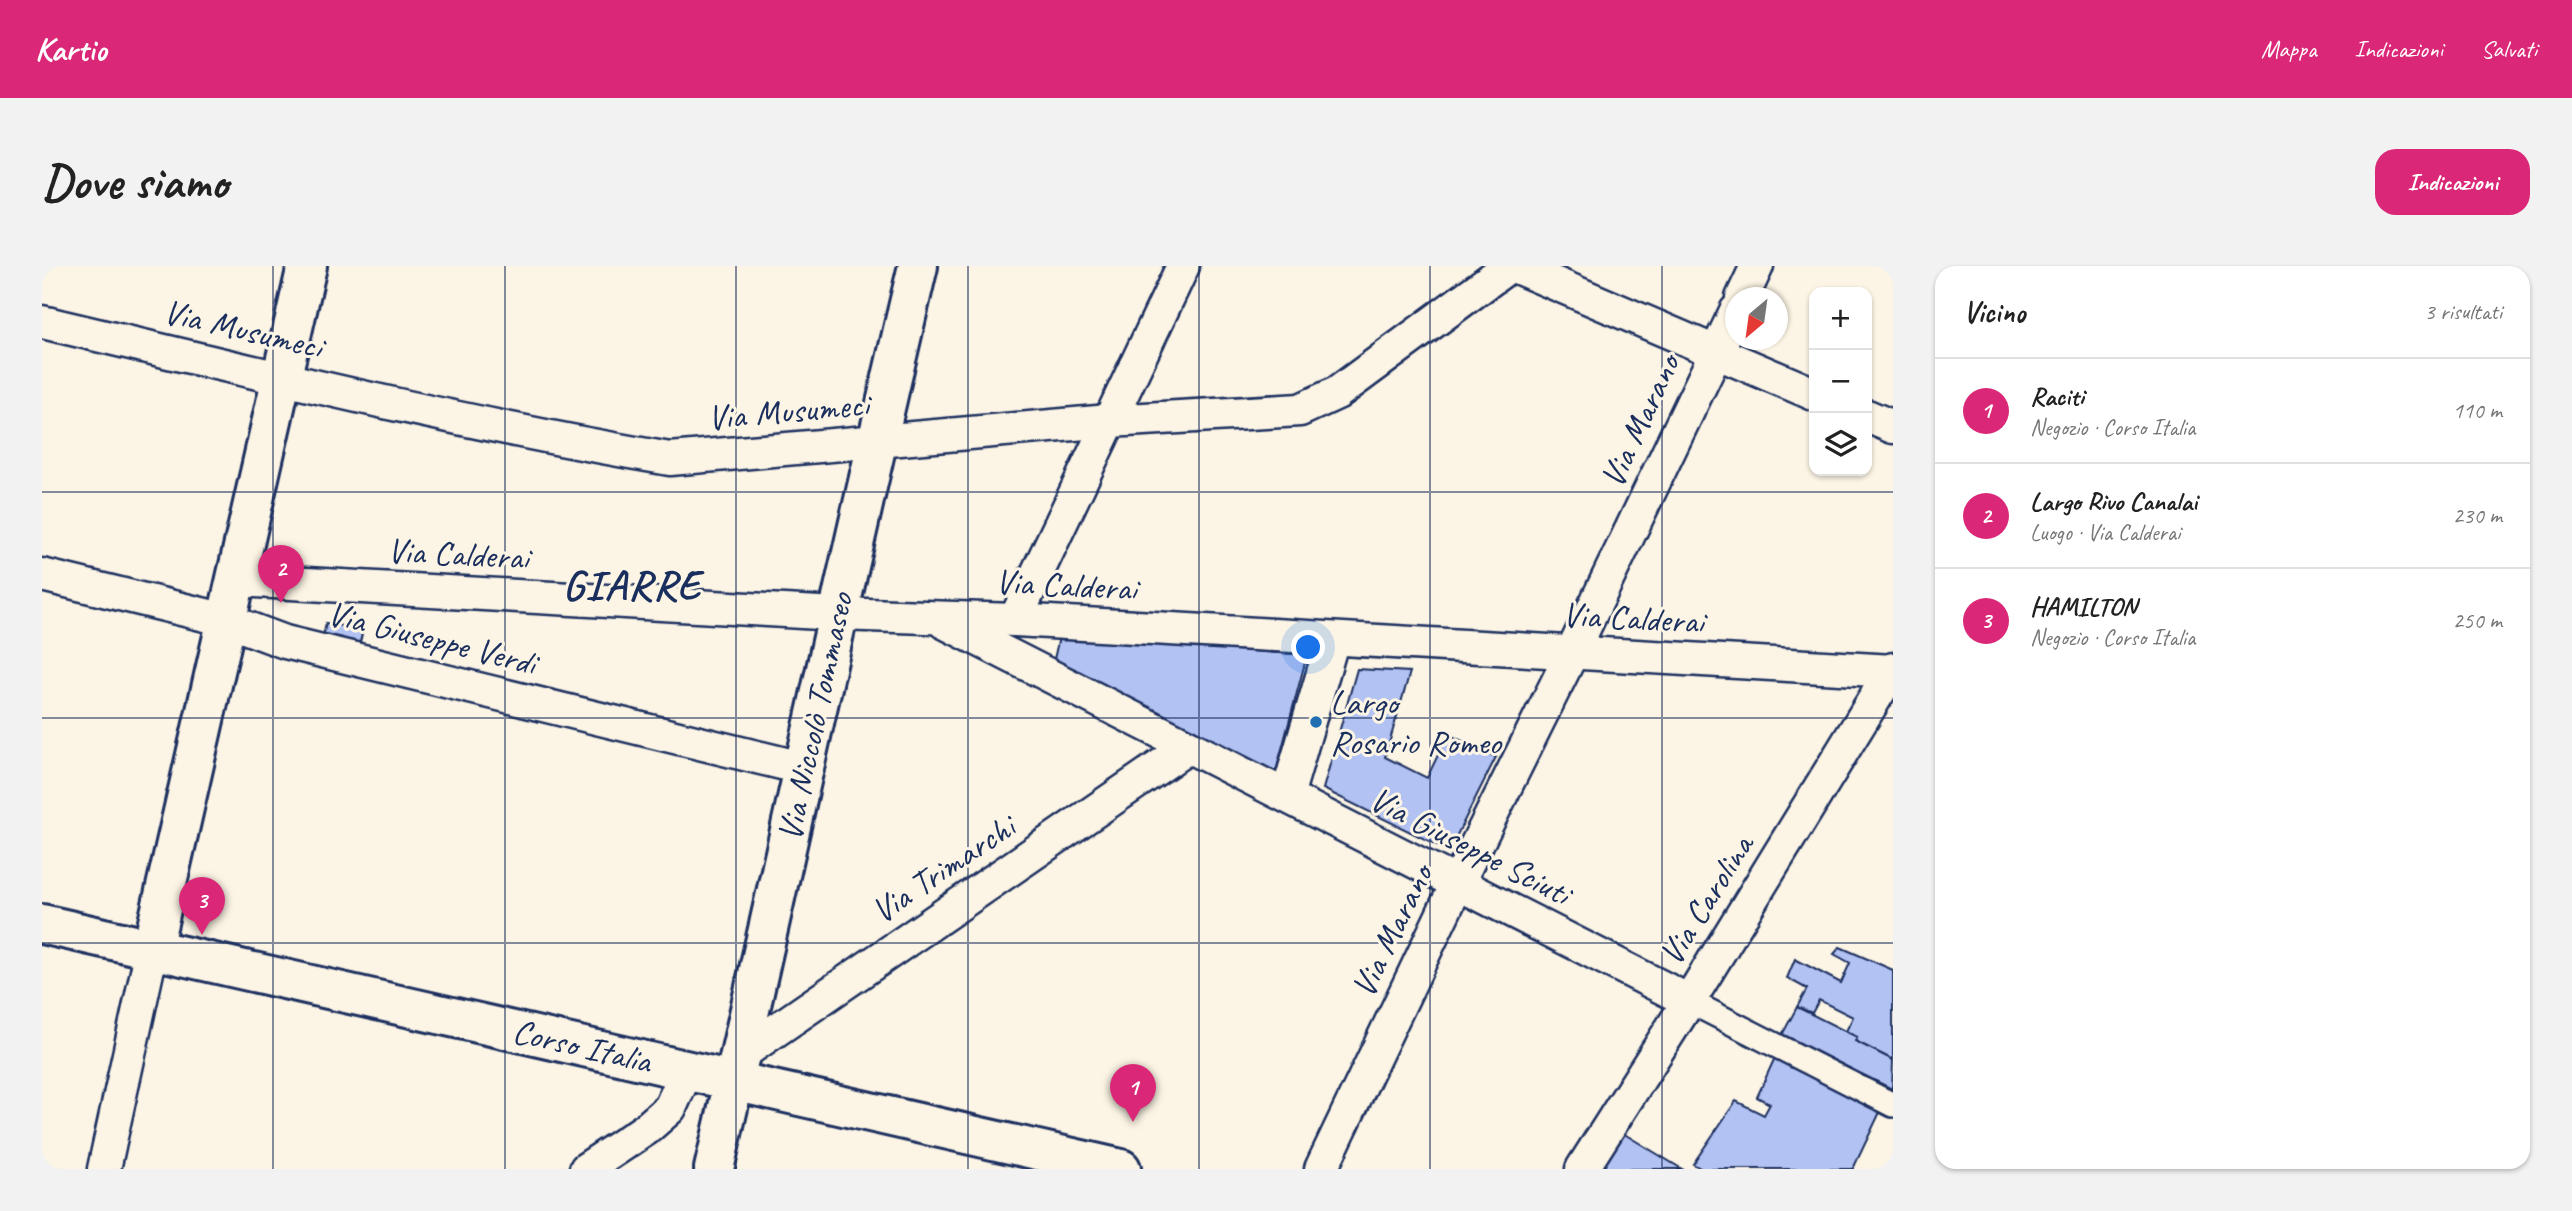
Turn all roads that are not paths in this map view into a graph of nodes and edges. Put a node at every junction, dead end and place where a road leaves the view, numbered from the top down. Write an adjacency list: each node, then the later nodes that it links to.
1 (307, 266): 10 (street)
2 (918, 266): 15 (street, Via Niccolò Tommaseo)
3 (1184, 266): 13 (street)
4 (1511, 266): 9 (street); 13 (street, Via Musumeci)
5 (1758, 266): 6 (street)
6 (1748, 287)
7 (42, 322): 10 (street, Via Musumeci)
8 (1725, 332): 9 (street, Via Marano)
9 (1715, 353): 11 (street); 23 (street, Via Marano)
10 (282, 378): 15 (street, Via Musumeci); 17 (street)
11 (1809, 392)
12 (1872, 418): 14 (street)
13 (1109, 421): 15 (street, Via Musumeci); 21 (street)
14 (1893, 427)
15 (877, 442): 18 (street, Via Niccolò Tommaseo)
16 (42, 575): 20 (street, Via Giuseppe Verdi)
17 (236, 580): 18 (street, Via Calderai); 20 (street)
18 (837, 614): 19 (street, Via Calderai); 26 (street, Via Niccolò Tommaseo)
19 (937, 619): 21 (street, Via Calderai); 25 (street, Via Giuseppe Sciuti)
20 (226, 620): 26 (street, Via Giuseppe Verdi); 30 (street)
21 (1015, 620): 22 (street, Via Calderai)
22 (1333, 639): 23 (street, Via Calderai); 27 (street)
23 (1572, 653): 24 (street, Via Calderai); 28 (street, Via Marano)
24 (1893, 670): 31 (street, Via Carolina)
25 (1188, 747): 27 (street, Via Giuseppe Sciuti); 32 (street, Via Trimarchi)
26 (806, 769): 32 (street, Via Niccolò Tommaseo)
27 (1287, 796): 28 (street, Via Giuseppe Sciuti)
28 (1458, 882): 31 (street, Via Giuseppe Sciuti); 39 (street, Via Marano)
29 (42, 924): 30 (street, Corso Italia)
30 (152, 949): 33 (street, Corso Italia); 35 (street)
31 (1689, 1001): 34 (street, Via Giuseppe Sciuti); 40 (street, Via Carolina)
32 (737, 1068): 33 (street, Corso Italia); 37 (street, Via Niccolò Tommaseo); 38 (street, Corso Italia)
33 (687, 1070): 36 (street)
34 (1893, 1105)
35 (104, 1169)
36 (586, 1169)
37 (714, 1169)
38 (1121, 1169)
39 (1321, 1169)
40 (1581, 1169)

